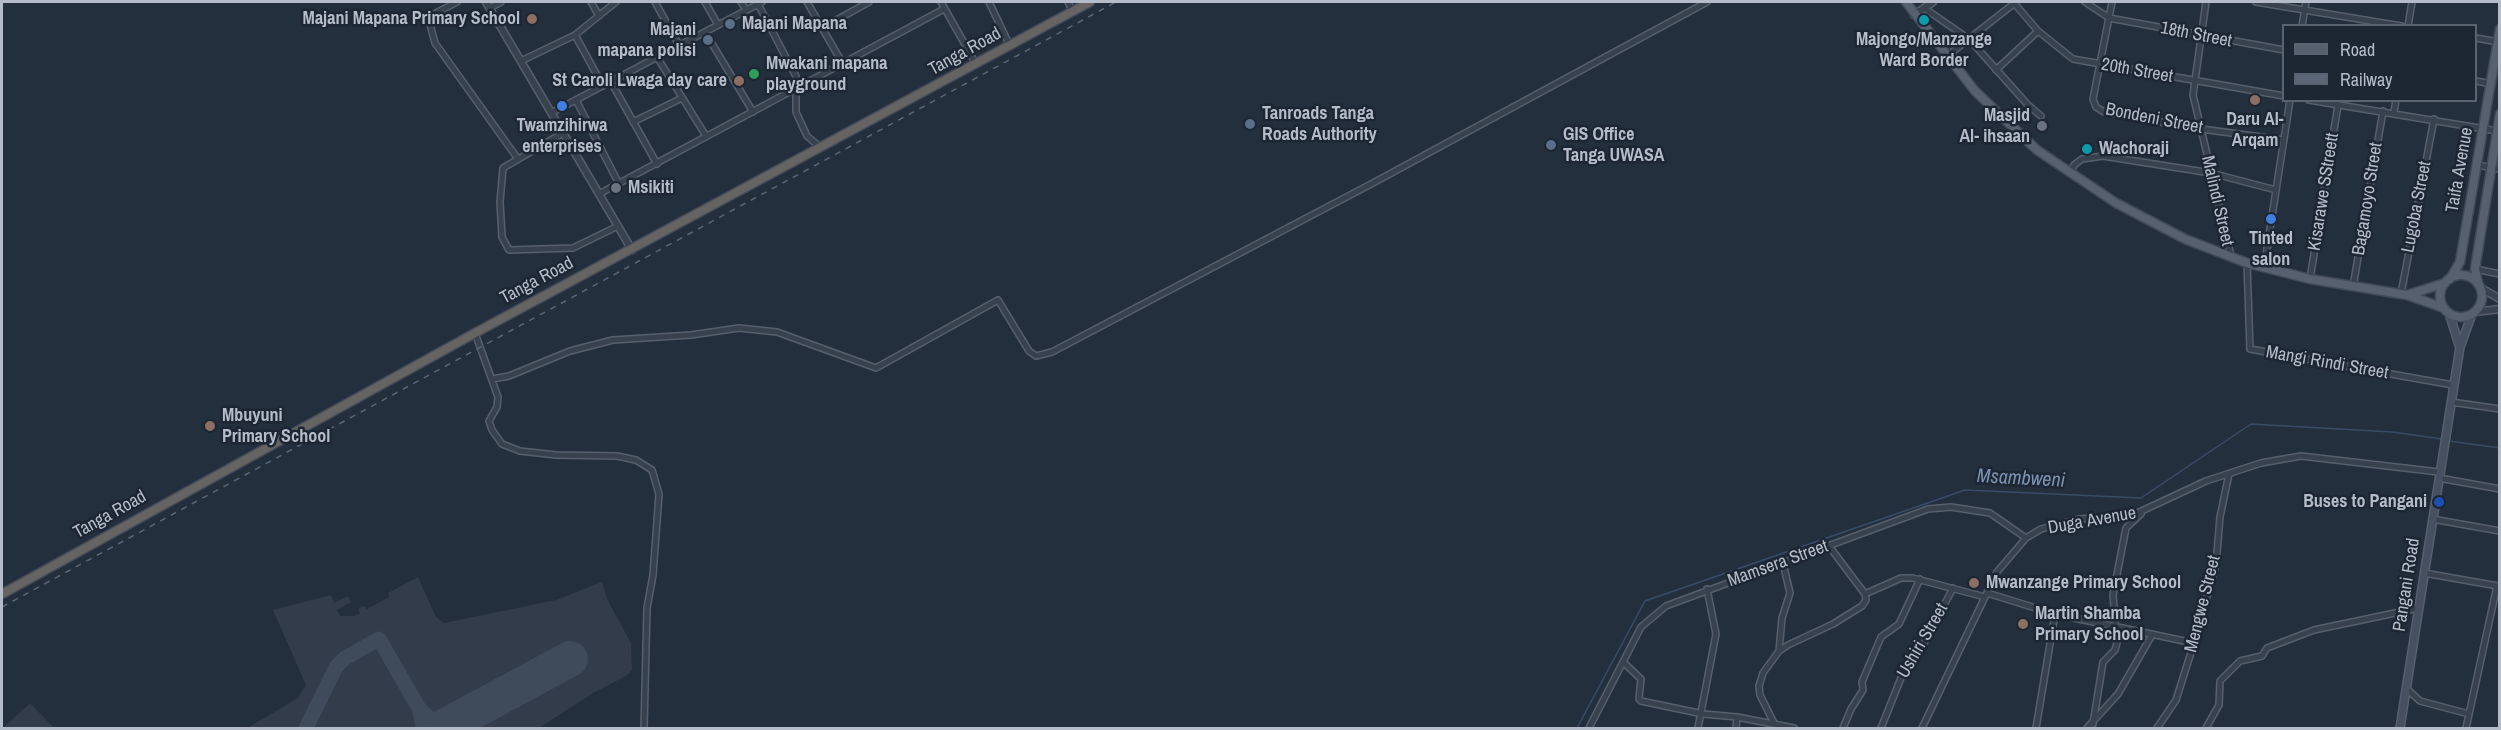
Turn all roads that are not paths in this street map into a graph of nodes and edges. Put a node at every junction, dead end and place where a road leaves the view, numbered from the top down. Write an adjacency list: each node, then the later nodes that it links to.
1 (457, 2): 86 (street)
2 (501, 2): 26 (street)
3 (591, 2): 33 (street)
4 (616, 2): 33 (street)
5 (655, 2): 48 (street)
6 (705, 2): 38 (street)
7 (741, 2): 29 (street)
8 (807, 2): 39 (street)
9 (869, 2): 25 (street)
10 (941, 2): 28 (street)
11 (989, 2): 49 (street)
12 (1068, 2): 30 (street)
13 (1090, 2): 30 (highway, Tanga Road)
14 (1707, 2): 113 (street)
15 (1906, 2): 32 (main road)
16 (1933, 2): 27 (street)
17 (2015, 2): 41 (street, 20th Street); 46 (street)
18 (2085, 2): 34 (street)
19 (2112, 2): 34 (street, Bondeni Street)
20 (2206, 2): 44 (street, Malindi Street)
21 (2256, 2): 31 (street)
22 (2306, 2): 31 (street)
23 (2412, 2): 37 (street)
24 (760, 3): 29 (street); 63 (street)
25 (859, 4): 39 (street)
26 (488, 5): 53 (street)
27 (1924, 8): 32 (street); 46 (street)
28 (944, 9): 54 (street); 55 (street)
29 (746, 10): 38 (street)
30 (1072, 10): 49 (highway, Tanga Road)
31 (2305, 10): 35 (street); 36 (street)
32 (1914, 15): 51 (main road)
33 (599, 16): 43 (street)
34 (2109, 18): 44 (street, 18th Street); 56 (street, Bondeni Street)
35 (2302, 24)
36 (2389, 24)
37 (2408, 24)
38 (718, 25): 42 (street)
39 (822, 28): 54 (street)
40 (2499, 29): 47 (main road, Taifa Avenue)
41 (2038, 31): 56 (street, 20th Street); 57 (street)
42 (705, 32): 48 (street); 72 (street)
43 (575, 35): 53 (street); 62 (street)
44 (2200, 37): 50 (street, 18th Street); 58 (street, Malindi Street)
45 (2477, 38): 47 (street)
46 (1969, 39): 51 (street); 57 (street)
47 (2498, 42): 61 (main road, Taifa Avenue)
48 (680, 45): 52 (street)
49 (1010, 46): 55 (highway, Tanga Road)
50 (2282, 50)
51 (1947, 56): 90 (main road)
52 (657, 57): 60 (street); 65 (street)
53 (521, 61): 74 (street)
54 (843, 64): 63 (street)
55 (976, 64): 85 (highway, Tanga Road)
56 (2099, 64): 58 (street, 20th Street); 79 (street, Bondeni Street)
57 (1996, 70): 76 (street)
58 (2194, 80): 64 (street, 20th Street); 79 (street, Malindi Street)
59 (2477, 81): 61 (street)
60 (611, 82): 62 (street); 78 (street)
61 (2491, 84): 80 (main road, Taifa Avenue)
62 (603, 86): 66 (street)
63 (798, 88): 72 (street); 85 (street)
64 (2282, 96)
65 (682, 98): 78 (street); 83 (street)
66 (576, 100): 74 (street); 92 (street)
67 (2290, 102): 84 (street)
68 (2321, 102): 70 (street)
69 (2396, 102): 73 (street)
70 (2338, 105): 71 (street); 102 (street, Kisarawe SStreett)
71 (2382, 111): 73 (street); 105 (street, Bagamoyo Street)
72 (753, 112): 83 (street)
73 (2394, 112): 77 (street)
74 (551, 113): 82 (street)
75 (2499, 115): 81 (main road, Taifa Avenue)
76 (2041, 116)
77 (2434, 119): 80 (street); 106 (street, Lugoba Street)
78 (633, 122): 87 (street)
79 (2201, 129): 84 (street, Bondeni Street); 91 (street, Malindi Street)
80 (2484, 129): 81 (street); 88 (main road, Taifa Avenue)
81 (2497, 131): 89 (main road, Taifa Avenue)
82 (563, 133): 86 (street); 94 (street)
83 (705, 136): 87 (street)
84 (2284, 140): 93 (street)
85 (820, 147): 96 (highway, Tanga Road)
86 (518, 159): 95 (street)
87 (657, 164): 92 (street)
88 (2477, 165): 89 (street); 103 (main road, Taifa Avenue)
89 (2495, 168): 100 (main road, Taifa Avenue)
90 (2071, 173): 91 (street); 97 (main road)
91 (2211, 173): 93 (street); 97 (street, Malindi Street)
92 (619, 184): 94 (street)
93 (2276, 190): 99 (street)
94 (599, 194): 95 (street)
95 (618, 226): 96 (street)
96 (632, 250): 111 (highway, Tanga Road)
97 (2231, 258): 98 (main road)
98 (2247, 263): 99 (main road); 114 (street, Mangi Rindi Street)
99 (2264, 268): 102 (main road)
100 (2475, 269): 101 (street); 104 (main road, Taifa Avenue)
101 (2499, 274)
102 (2310, 279): 105 (main road)
103 (2447, 281): 104 (main road); 106 (main road); 109 (main road)
104 (2479, 286): 107 (street); 110 (main road)
105 (2353, 287): 106 (main road)
106 (2404, 295): 109 (main road)
107 (2499, 299)
108 (2499, 309): 110 (street)
109 (2446, 310): 110 (main road); 112 (main road)
110 (2473, 313): 112 (main road, Pangani Road)
111 (475, 333): 113 (street); 131 (highway, Tanga Road)
112 (2460, 347): 114 (main road, Pangani Road)
113 (492, 379): 147 (street)
114 (2453, 385): 115 (main road, Pangani Road)
115 (2451, 402): 116 (street); 118 (main road, Pangani Road)
116 (2499, 409)
117 (2229, 474): 118 (street, Duga Avenue); 120 (street, Duga Avenue); 138 (street, Mengwe Street)
118 (2439, 475): 119 (street, Duga Avenue); 121 (main road, Pangani Road)
119 (2499, 489)
120 (2145, 512): 123 (street, Duga Avenue); 136 (street)
121 (2432, 519): 122 (street); 126 (main road, Pangani Road)
122 (2499, 531)
123 (2026, 538): 124 (street, Mamsera Street); 133 (street, Duga Avenue)
124 (1829, 546): 125 (street, Mamsera Street); 132 (street)
125 (1783, 563): 130 (street, Mamsera Street); 139 (street)
126 (2424, 573): 128 (street); 134 (main road, Pangani Road)
127 (1920, 579): 129 (street); 132 (street); 152 (street)
128 (2498, 586): 143 (street)
129 (1953, 588): 133 (street); 153 (street, Ushiri Street)
130 (1707, 589): 140 (street, Mamsera Street); 142 (street)
131 (2, 594)
132 (1865, 594): 139 (street)
133 (1986, 595): 135 (street); 154 (street, Duga Avenue)
134 (2419, 608): 141 (main road, Pangani Road); 158 (street)
135 (2055, 614): 136 (street); 155 (street)
136 (2116, 627): 137 (street); 146 (street)
137 (2152, 635): 138 (street); 146 (street)
138 (2194, 643): 157 (street, Mengwe Street)
139 (1779, 651): 145 (street)
140 (1623, 662): 142 (street); 148 (street, Mamsera Street)
141 (2407, 689): 143 (street); 159 (main road, Pangani Road)
142 (1702, 714): 144 (street); 149 (street)
143 (2469, 714): 160 (street)
144 (1737, 717): 145 (street); 150 (street)
145 (1774, 723): 151 (street)
146 (2093, 724): 156 (street)
147 (644, 729)
148 (1589, 729)
149 (1698, 729)
150 (1736, 729)
151 (1794, 729)
152 (1843, 729)
153 (1881, 729)
154 (1922, 729)
155 (2036, 729)
156 (2087, 729)
157 (2157, 729)
158 (2206, 729)
159 (2400, 729)
160 (2466, 729)

